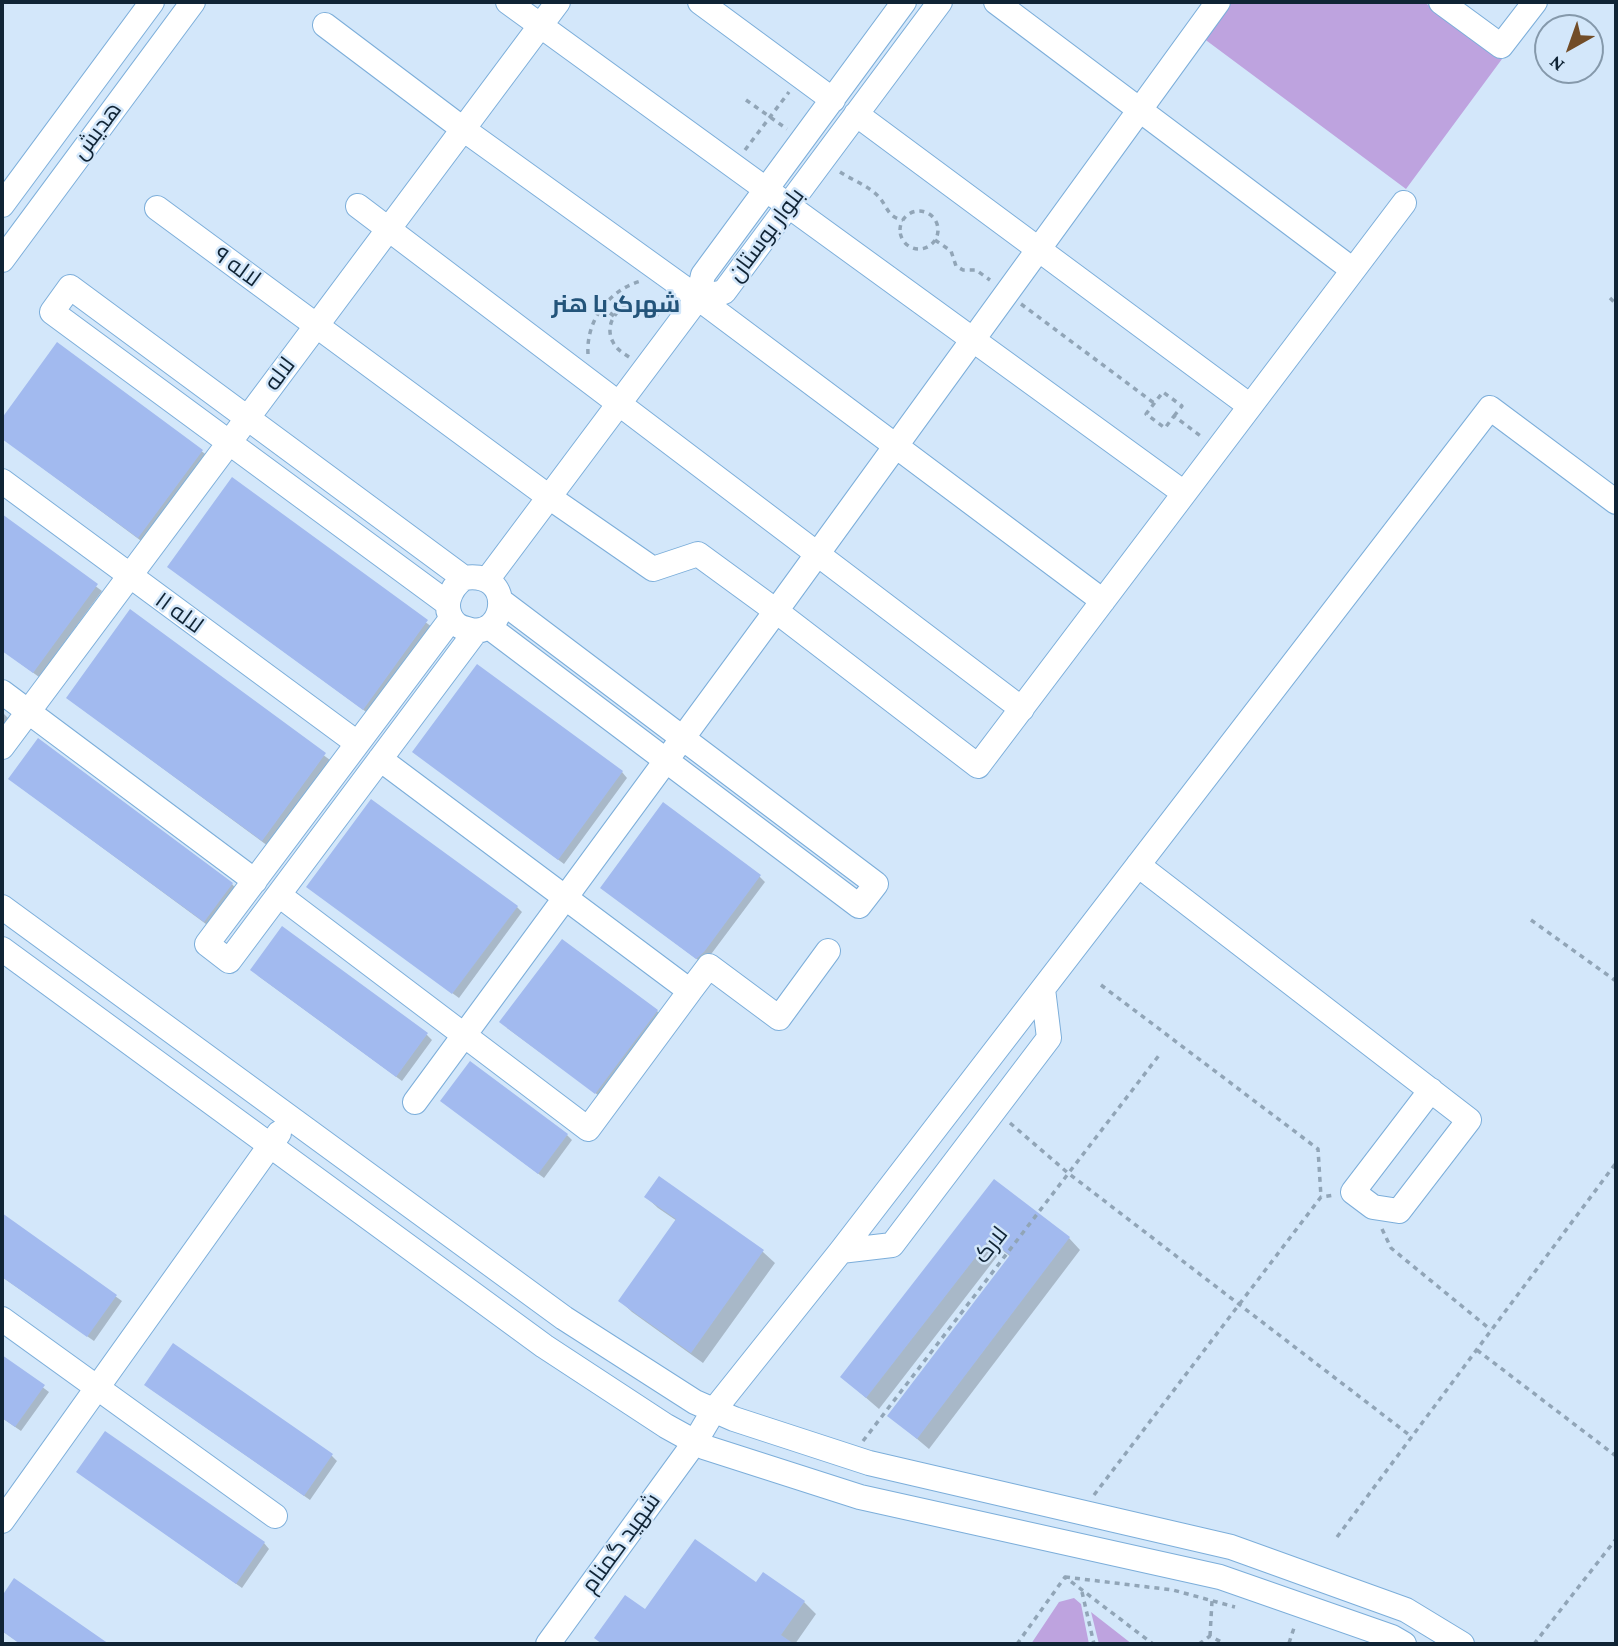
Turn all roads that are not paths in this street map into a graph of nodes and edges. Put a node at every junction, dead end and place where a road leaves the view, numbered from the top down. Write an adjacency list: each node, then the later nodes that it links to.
1 (152, 2): 20 (street, هدیش)
2 (193, 2): 26 (street, هدیش)
3 (508, 2): 13 (street)
4 (558, 2): 13 (street, لاله)
5 (700, 2): 14 (street)
6 (904, 2): 14 (street, بلوار بوستان)
7 (940, 2): 16 (street, بلوار بوستان)
8 (996, 2): 15 (street)
9 (1218, 2): 15 (street)
10 (1441, 2): 11 (street)
11 (1535, 2)
12 (325, 25): 17 (street)
13 (540, 25): 17 (street, لاله); 18 (street)
14 (833, 100): 18 (street, بلوار بوستان)
15 (1140, 110): 25 (street); 27 (street)
16 (856, 114): 21 (street, بلوار بوستان); 25 (street)
17 (463, 129): 24 (street, لاله); 28 (street)
18 (767, 190): 21 (street); 28 (street, بلوار بوستان)
19 (1404, 202): 27 (street)
20 (2, 205)
21 (788, 205): 28 (street, بلوار بوستان); 30 (street)
22 (358, 206): 24 (street)
23 (157, 208): 29 (street, لاله ۹)
24 (388, 229): 29 (street, لاله); 31 (street)
25 (1038, 249): 30 (street); 32 (street)
26 (2, 260)
27 (1353, 270): 32 (street)
28 (698, 298): 31 (street); 35 (street)
29 (316, 326): 33 (street, لاله); 38 (street, لاله ۹)
30 (973, 340): 35 (street); 37 (street)
31 (619, 403): 38 (street); 40 (street)
32 (1250, 406): 37 (street)
33 (247, 418): 34 (street, لاله); 34 (street); 42 (street)
34 (229, 443): 41 (street, لاله); 44 (street)
35 (896, 445): 40 (street); 43 (street)
36 (2, 481): 41 (street, لاله ۱۱)
37 (1184, 493): 43 (street)
38 (549, 497): 42 (street); 45 (street, لاله ۹)
39 (1616, 502): 55 (street, شهید گمنام)
40 (817, 554): 45 (street); 48 (street)
41 (129, 576): 49 (street, لاله); 51 (street, لاله ۱۱)
42 (484, 586): 44 (street); 46 (street); 50 (street)
43 (1103, 601): 48 (street)
44 (449, 611): 46 (street); 51 (street)
45 (776, 611): 48 (street); 50 (street)
46 (483, 629): 53 (street); 54 (street)
47 (2, 692): 49 (street)
48 (1022, 709)
49 (28, 711): 52 (street, لاله); 56 (street)
50 (682, 738): 54 (street); 54 (street)
51 (357, 743): 56 (street)
52 (2, 747)
53 (380, 759): 57 (street); 58 (street)
54 (666, 761): 58 (street)
55 (1138, 865): 62 (street, شهید گمنام); 65 (street)
56 (255, 881): 57 (street)
57 (279, 895): 64 (street)
58 (565, 898): 63 (street); 64 (street)
59 (2, 907): 67 (street)
60 (2, 948): 68 (street)
61 (828, 951): 63 (street)
62 (1043, 989): 69 (street, شهید گمنام); 69 (street)
63 (690, 991): 64 (street)
64 (465, 1034): 66 (street)
65 (1431, 1090): 65 (street)
66 (415, 1102)
67 (290, 1118): 68 (street); 72 (street)
68 (271, 1146): 71 (street); 73 (street)
69 (841, 1251): 72 (street, شهید گمنام)
70 (2, 1319): 71 (street)
71 (97, 1388): 74 (street); 75 (street)
72 (714, 1410): 73 (street, شهید گمنام); 78 (street)
73 (695, 1442): 76 (street, شهید گمنام); 77 (street)
74 (275, 1516)
75 (2, 1521)
76 (548, 1644)
77 (1404, 1644)
78 (1462, 1644)

